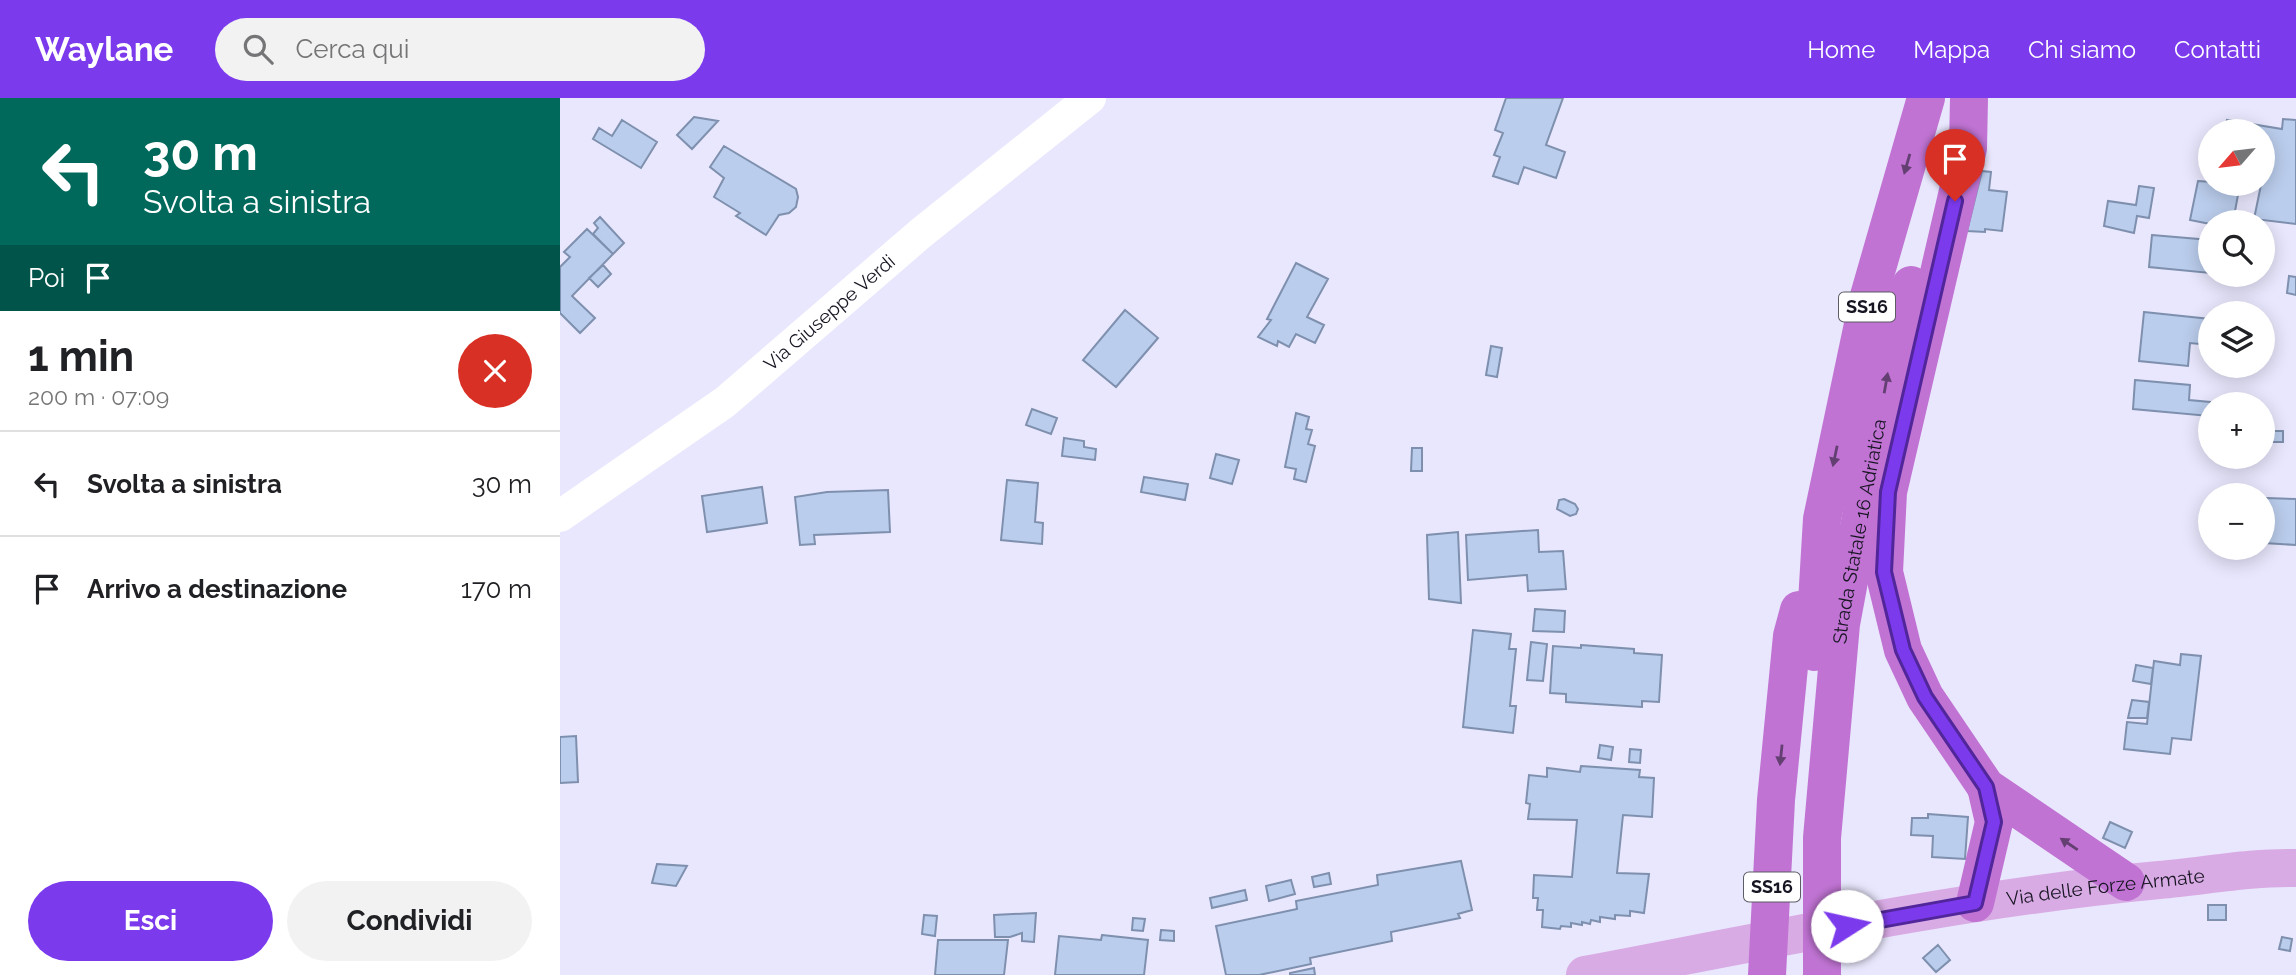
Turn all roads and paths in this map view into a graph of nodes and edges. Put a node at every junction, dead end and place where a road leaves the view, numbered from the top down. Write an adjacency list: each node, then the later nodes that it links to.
1 (1090, 98): 4 (street, Via Giuseppe Verdi)
2 (1926, 98): 5 (highway, Strada Statale 16 Adriatica / SS16, one-way to 5)
3 (1967, 98): 6 (highway, SS16); 7 (highway, Strada Statale 16 Adriatica / SS16, one-way to 3)
4 (560, 516)
5 (1822, 519): 7 (highway, Strada Statale 16 Adriatica / SS16); 12 (highway, SS16, one-way to 12)
6 (1986, 787): 9 (highway, SS16, one-way to 6); 10 (highway, SS16)
7 (1811, 841): 13 (highway, Strada Statale 16 Adriatica / SS16); 14 (highway, Strada Statale 16 Adriatica / SS16)
8 (2296, 868): 9 (main road, Via delle Forze Armate)
9 (2126, 883): 10 (main road, Via delle Forze Armate)
10 (1975, 903): 11 (main road, Via delle Forze Armate)
11 (1585, 975)
12 (1767, 975)
13 (1798, 975)
14 (1822, 975)

